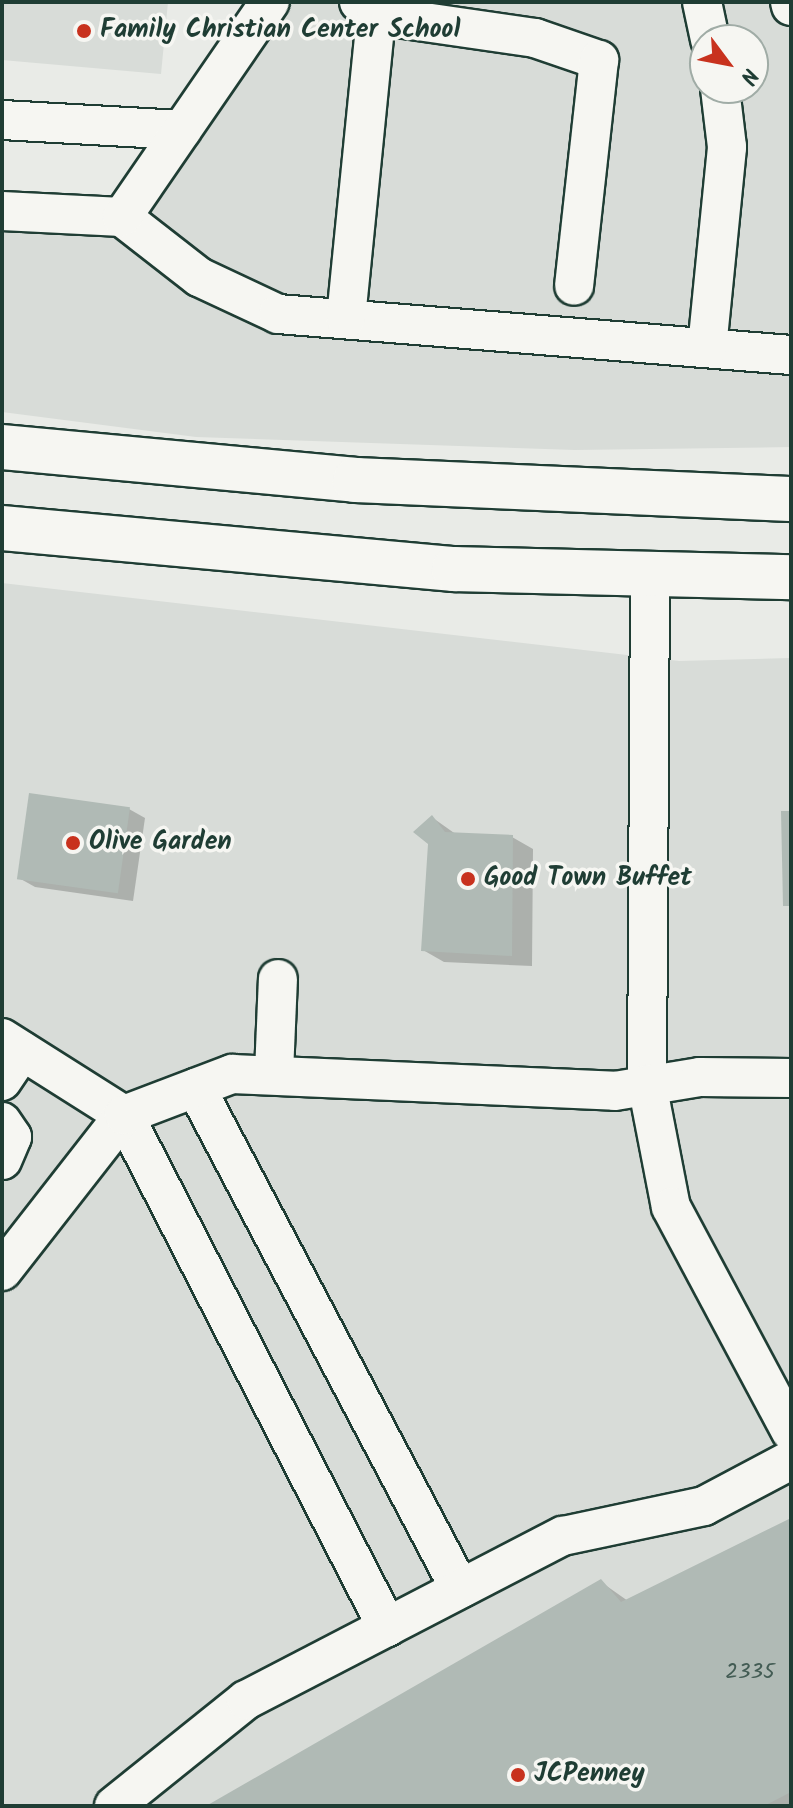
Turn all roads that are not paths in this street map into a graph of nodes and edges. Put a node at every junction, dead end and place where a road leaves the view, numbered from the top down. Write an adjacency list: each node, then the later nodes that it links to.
1 (270, 2): 7 (lane)
2 (702, 2): 4 (lane)
3 (368, 9): 10 (lane); 11 (lane)
4 (707, 24)
5 (722, 104): 12 (lane)
6 (2, 120): 7 (lane)
7 (182, 130): 9 (lane)
8 (2, 211): 9 (lane)
9 (122, 217): 11 (lane)
10 (574, 286)
11 (346, 318): 12 (lane)
12 (707, 348): 13 (lane)
13 (791, 355)
14 (2, 447): 15 (highway)
15 (791, 499)
16 (2, 528): 18 (highway)
17 (791, 564): 19 (highway)
18 (650, 576): 19 (highway); 25 (lane)
19 (722, 576): 20 (highway)
20 (791, 577)
21 (278, 979): 23 (lane)
22 (9, 1057): 27 (lane)
23 (274, 1073): 25 (lane); 26 (lane)
24 (791, 1078): 25 (lane)
25 (647, 1084): 31 (lane)
26 (196, 1088): 27 (lane); 33 (lane)
27 (124, 1115): 30 (lane); 34 (lane)
28 (2, 1122): 29 (lane)
29 (2, 1160)
30 (8, 1250)
31 (791, 1432)
32 (791, 1460): 33 (lane)
33 (460, 1589): 34 (lane)
34 (387, 1627): 35 (lane)
35 (114, 1806)

